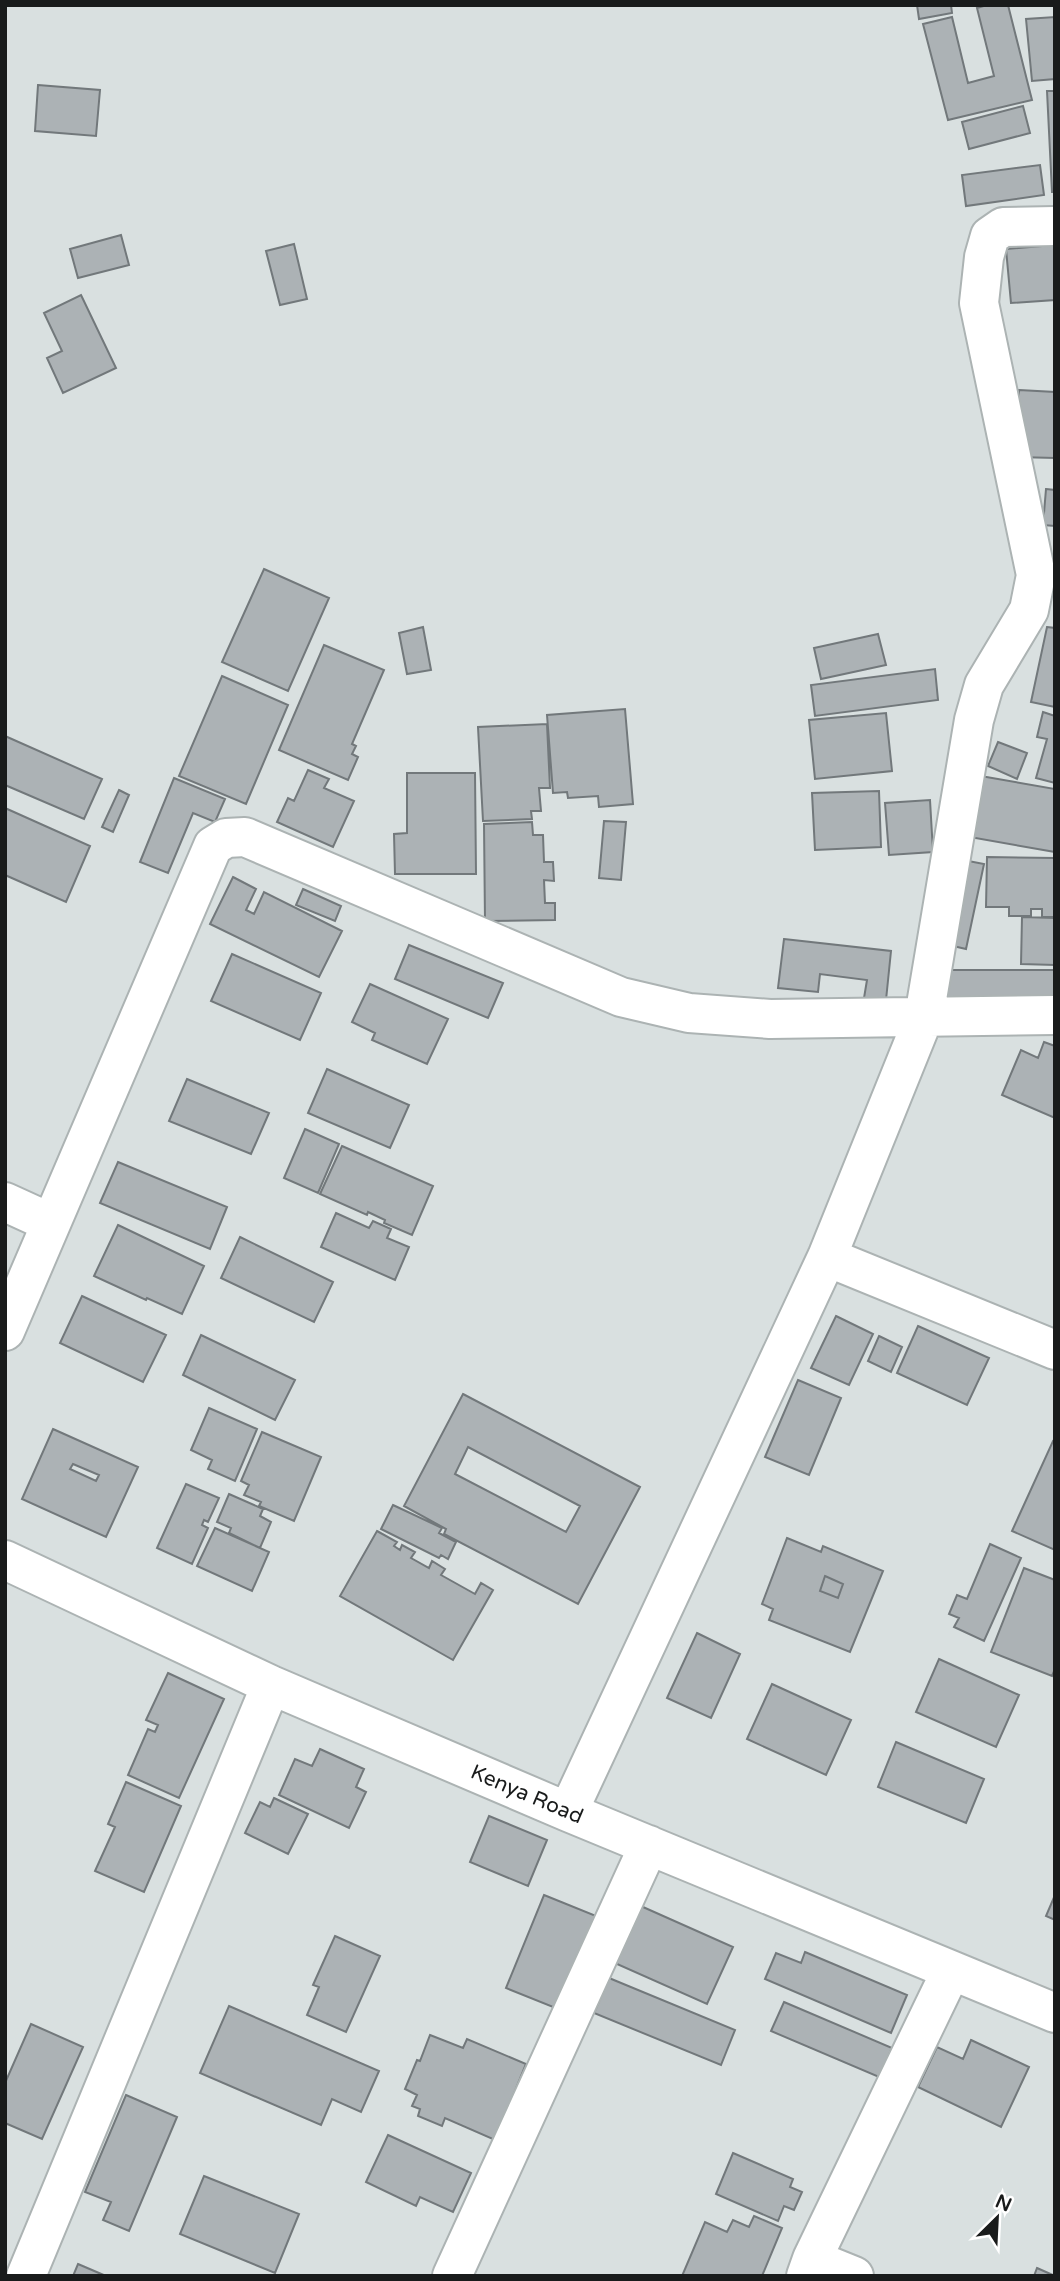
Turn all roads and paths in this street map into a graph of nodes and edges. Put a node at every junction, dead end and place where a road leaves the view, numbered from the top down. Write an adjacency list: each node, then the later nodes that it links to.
1 (1055, 226): 2 (street)
2 (1045, 575): 4 (street)
3 (1055, 1015): 4 (street)
4 (924, 1017): 6 (street); 7 (street)
5 (5, 1202): 6 (street)
6 (51, 1223): 8 (street)
7 (827, 1257): 9 (street); 12 (street)
8 (5, 1331)
9 (1055, 1350)
10 (5, 1560): 11 (street, Kenya Road)
11 (271, 1685): 12 (street, Kenya Road); 18 (street)
12 (568, 1812): 13 (street, Kenya Road)
13 (649, 1845): 14 (street, Kenya Road); 17 (street)
14 (951, 1971): 15 (street, Kenya Road); 16 (street)
15 (1055, 2013)
16 (809, 2267): 19 (street)
17 (465, 2272)
18 (26, 2276)
19 (854, 2276)

